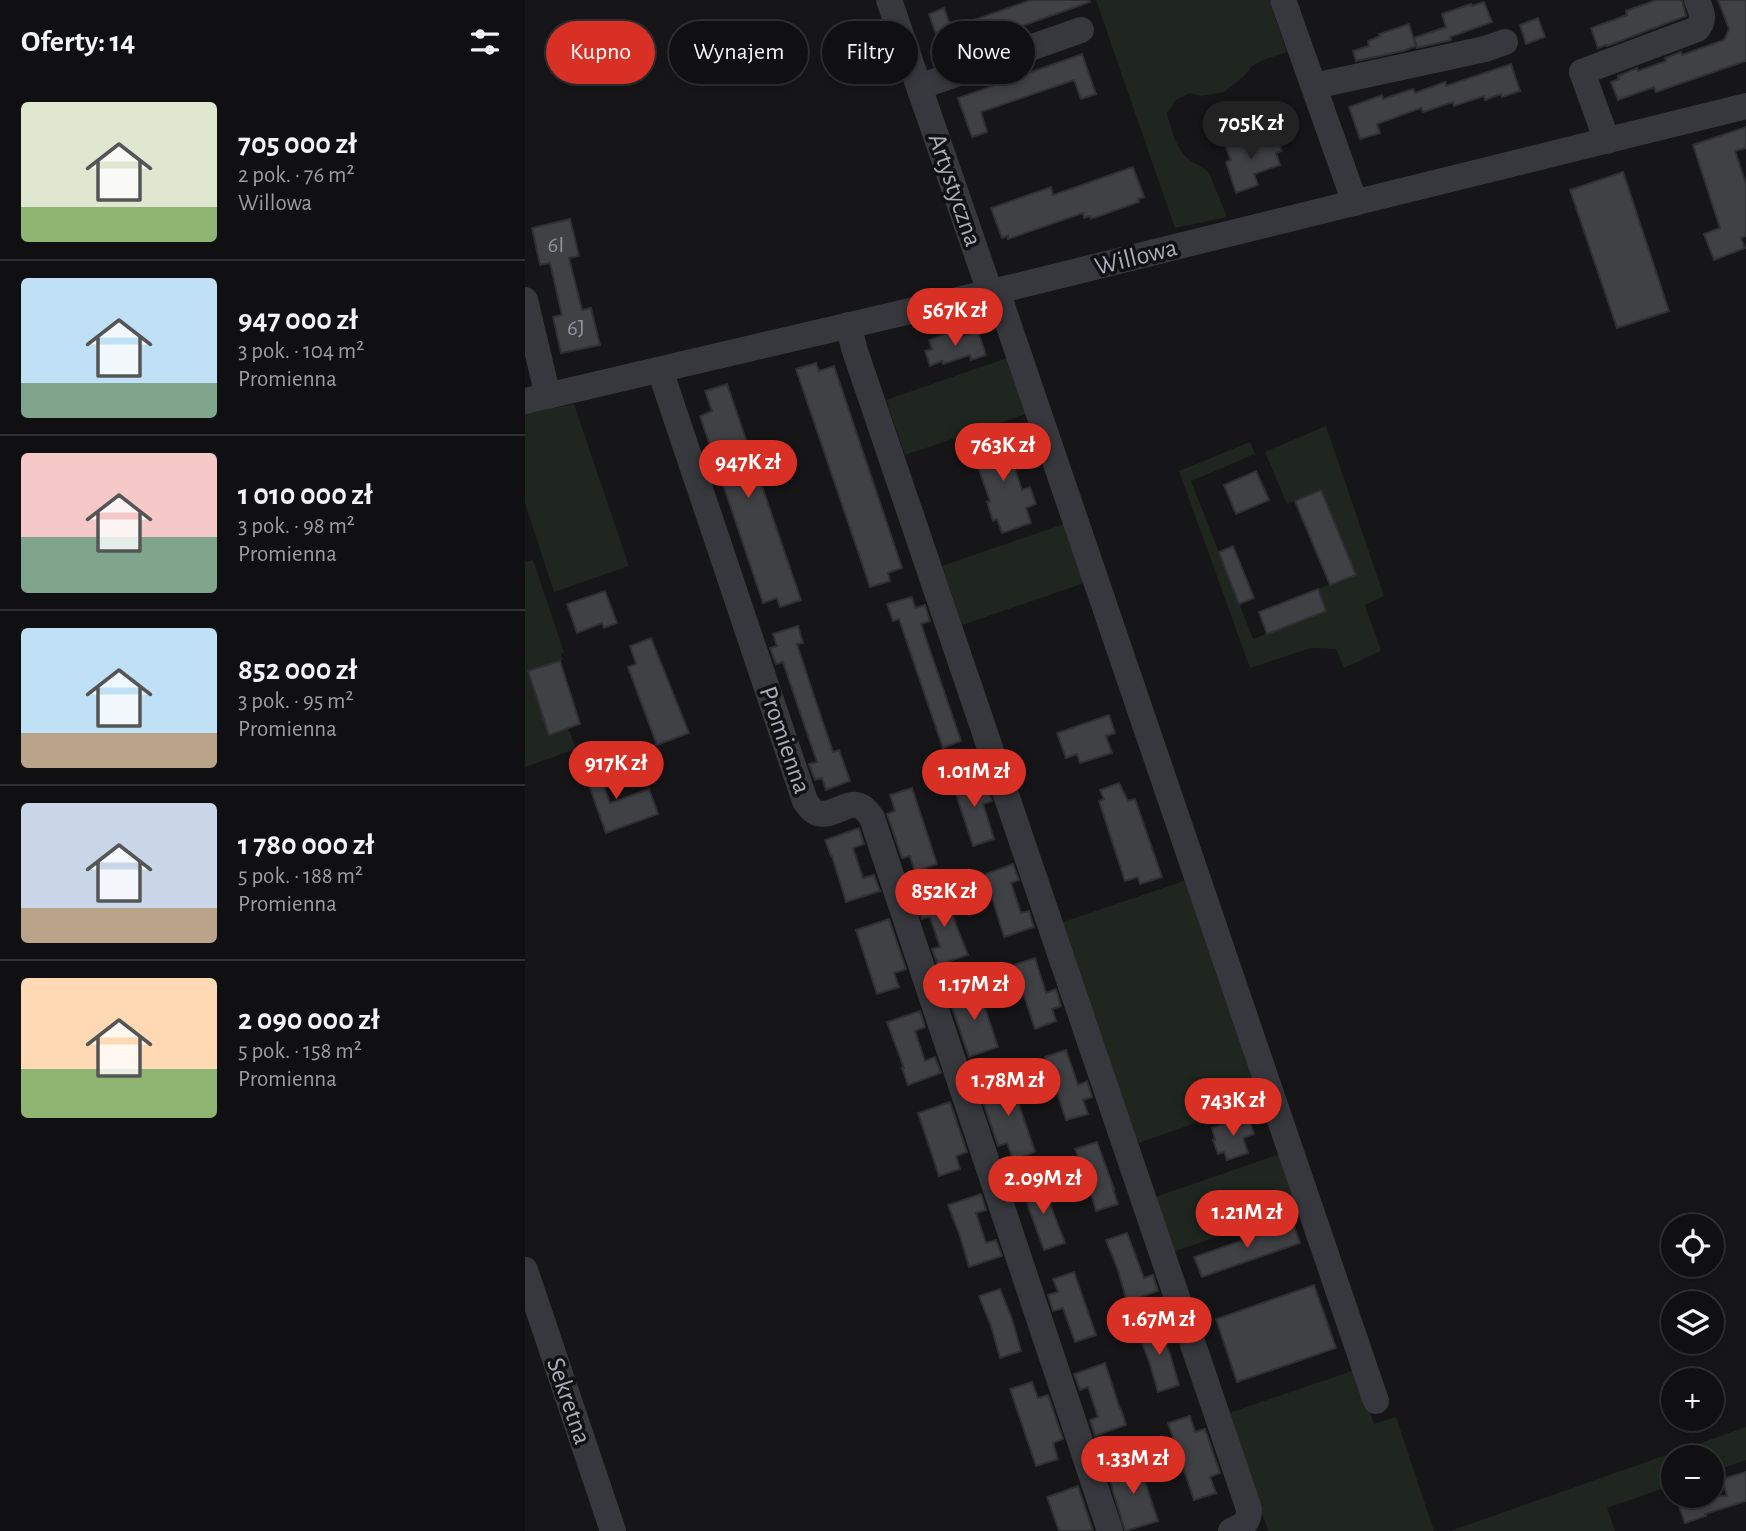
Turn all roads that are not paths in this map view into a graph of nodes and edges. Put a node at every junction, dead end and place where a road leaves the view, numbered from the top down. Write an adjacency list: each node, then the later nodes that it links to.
1 (889, 0): 7 (street, Artystyczna)
2 (1283, 0): 6 (street)
3 (1697, 0): 9 (street)
4 (1081, 30): 7 (street)
5 (1505, 42): 6 (street)
6 (1314, 86): 10 (street)
7 (919, 87): 11 (street, Artystyczna)
8 (1746, 106): 9 (street, Willowa)
9 (1607, 141): 10 (street, Willowa)
10 (1355, 203): 11 (street, Willowa)
11 (994, 292): 13 (street, Willowa); 17 (street, Artystyczna)
12 (525, 300): 15 (street)
13 (848, 325): 14 (street, Willowa); 20 (street)
14 (660, 370): 15 (street, Willowa); 19 (street, Promienna)
15 (537, 399)
16 (525, 1270): 18 (street, Sekretna)
17 (1376, 1401)
18 (613, 1531)
19 (1110, 1531)
20 (1231, 1531)

